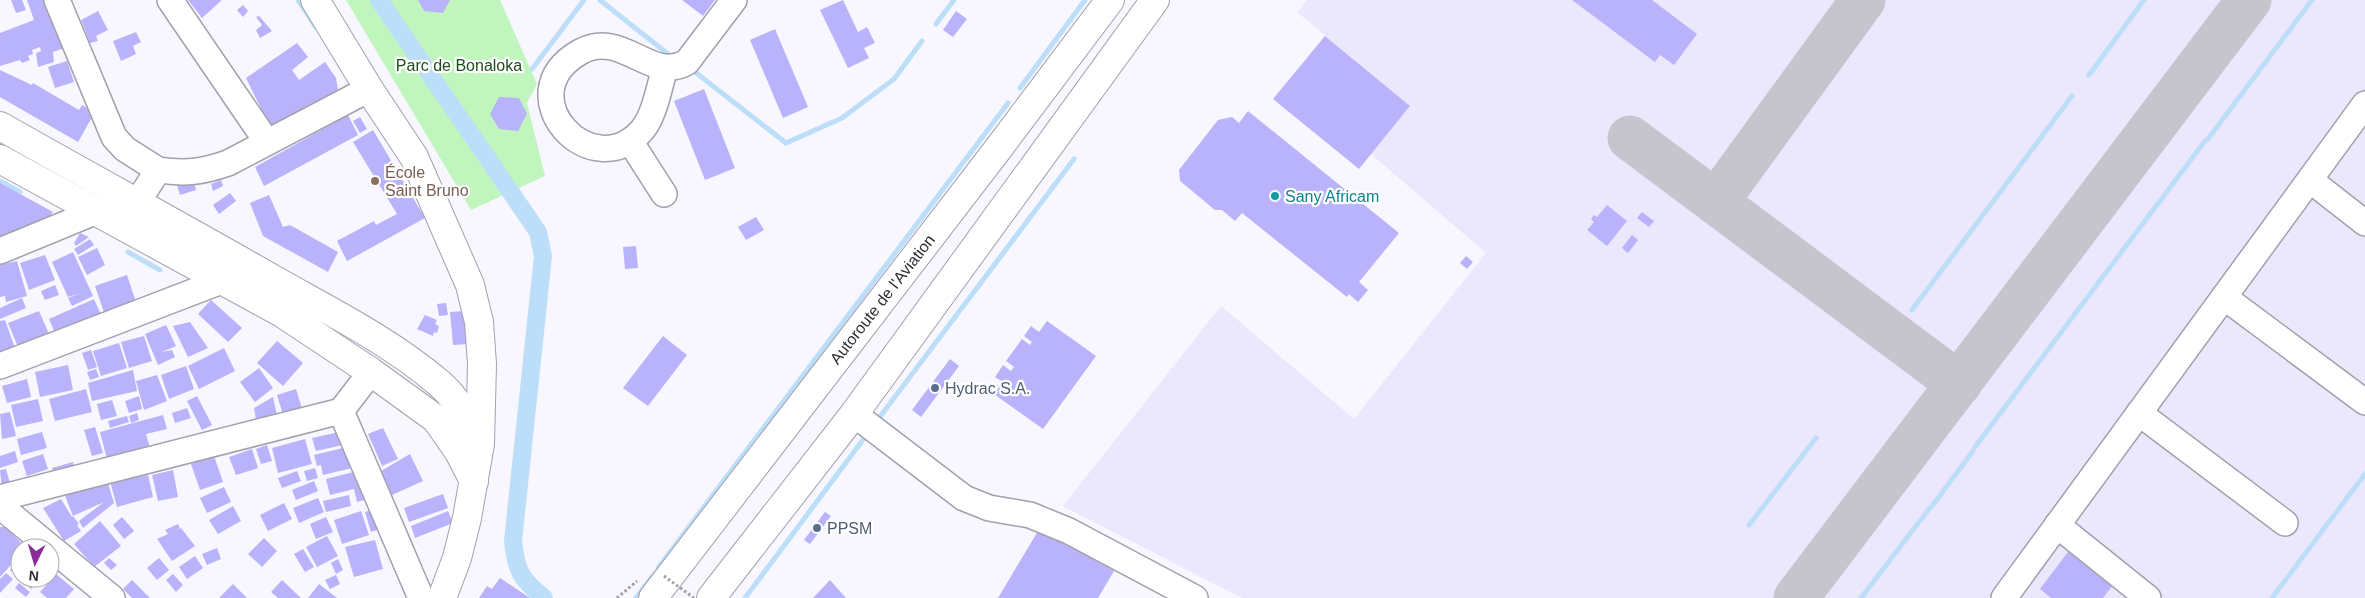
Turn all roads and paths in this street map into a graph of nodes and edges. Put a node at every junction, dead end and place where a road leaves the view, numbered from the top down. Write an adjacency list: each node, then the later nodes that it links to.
1 (57, 0): 14 (street)
2 (170, 0): 12 (street)
3 (315, 0): 8 (main road)
4 (734, 0): 7 (street)
5 (1110, 0): 35 (main road, Autoroute de l'Aviation)
6 (1154, 0): 28 (main road)
7 (664, 68): 11 (street); 11 (street)
8 (369, 89): 12 (street); 29 (main road)
9 (2365, 104): 15 (street)
10 (0, 126): 17 (main road)
11 (630, 141): 16 (street)
12 (267, 142): 14 (street)
13 (0, 159): 18 (main road)
14 (158, 170): 17 (street)
15 (2310, 180): 19 (street); 22 (street)
16 (664, 194)
17 (137, 203): 29 (main road)
18 (97, 211): 20 (street); 21 (main road)
19 (2365, 223)
20 (0, 251)
21 (224, 280): 23 (street); 24 (main road)
22 (2224, 297): 25 (street); 27 (street)
23 (0, 366)
24 (371, 372): 26 (street); 30 (main road)
25 (2365, 402)
26 (341, 411): 31 (street); 38 (street)
27 (2139, 413): 33 (street); 34 (street)
28 (854, 414): 36 (street); 42 (main road)
29 (480, 444): 30 (main road)
30 (474, 481): 39 (main road)
31 (0, 498)
32 (0, 506): 37 (street)
33 (2285, 523)
34 (2057, 525): 43 (street); 44 (street)
35 (648, 587): 40 (path); 41 (path, bridge)
36 (1188, 596)
37 (112, 598)
38 (421, 598)
39 (442, 598)
40 (617, 598)
41 (694, 598)
42 (711, 598)
43 (2004, 598)
44 (2148, 598)

